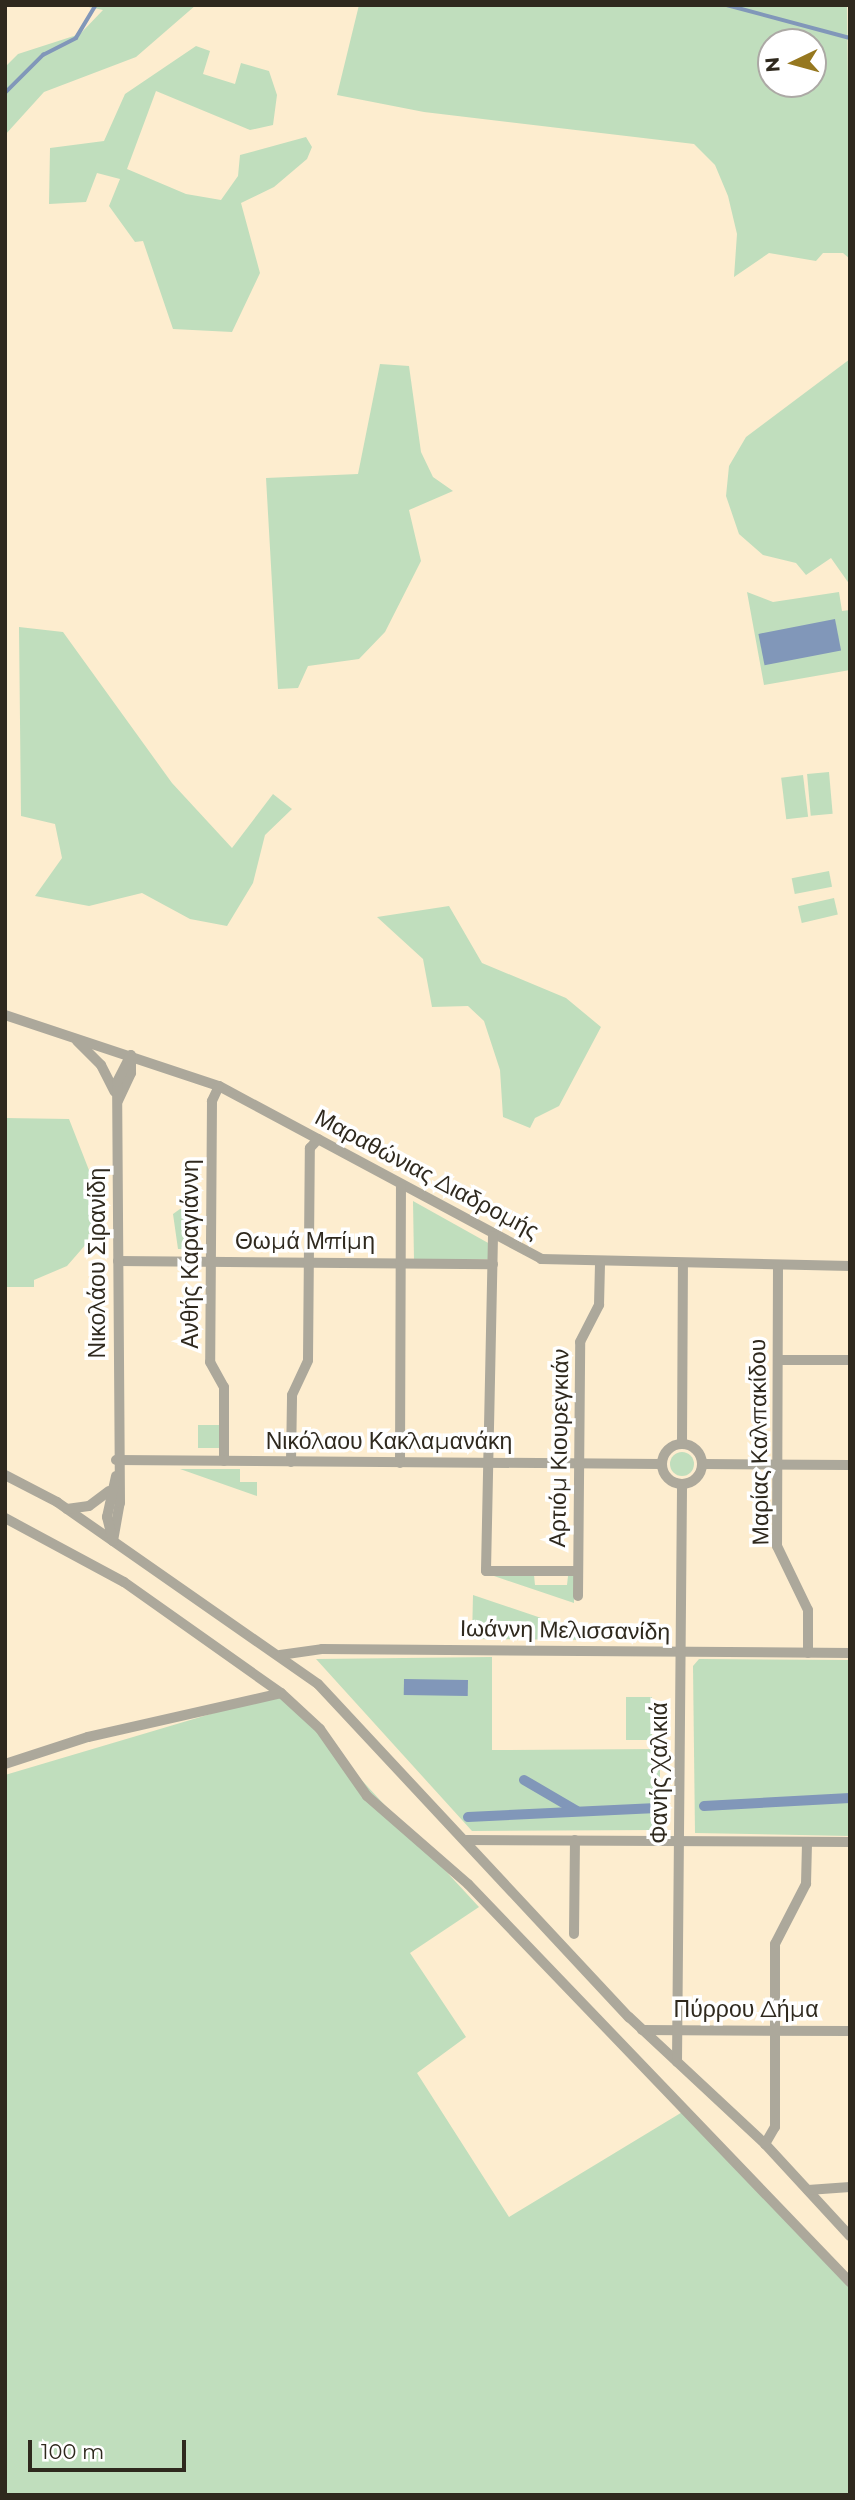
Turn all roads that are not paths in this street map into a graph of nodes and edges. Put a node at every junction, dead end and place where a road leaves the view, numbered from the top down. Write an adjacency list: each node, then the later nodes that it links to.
1 (5, 1015): 2 (street, Μαραθώνιας Διαδρομής)
2 (70, 1036): 3 (street, Μαραθώνιας Διαδρομής); 5 (street)
3 (131, 1055): 4 (street, Μαραθώνιας Διαδρομής); 5 (street, Νικολάου Σιρανίδη)
4 (219, 1086): 6 (street, Μαραθώνιας Διαδρομής); 10 (street, Ανθής Καραγιάννη)
5 (118, 1101): 9 (street, Νικολάου Σιρανίδη)
6 (318, 1139): 7 (street, Μαραθώνιας Διαδρομής); 11 (street)
7 (401, 1186): 8 (street, Μαραθώνιας Διαδρομής); 12 (street)
8 (493, 1236): 13 (street); 14 (street, Μαραθώνιας Διαδρομής)
9 (118, 1261): 10 (street, Θωμά Μπίμη); 21 (street, Νικολάου Σιρανίδη)
10 (211, 1262): 11 (street, Θωμά Μπίμη); 22 (street, Ανθής Καραγιάννη)
11 (309, 1262): 12 (street, Θωμά Μπίμη); 23 (street)
12 (401, 1263): 13 (street, Θωμά Μπίμη); 24 (street)
13 (493, 1264): 25 (street)
14 (600, 1264): 15 (street, Μαραθώνιας Διαδρομής); 26 (street, Αρτιόμ Κιουρεγκιάν)
15 (683, 1265): 16 (street, Μαραθώνιας Διαδρομής); 20 (street)
16 (778, 1265): 17 (street, Μαραθώνιας Διαδρομής); 18 (street, Μαρίας Καλπακίδου)
17 (850, 1266)
18 (778, 1360): 19 (street); 29 (street, Μαρίας Καλπακίδου)
19 (850, 1360)
20 (682, 1444): 27 (street); 28 (street)
21 (116, 1460): 22 (street, Νικόλαου Κακλαμανάκη); 32 (street, Νικολάου Σιρανίδη)
22 (224, 1461): 23 (street, Νικόλαου Κακλαμανάκη)
23 (291, 1462): 24 (street, Νικόλαου Κακλαμανάκη)
24 (400, 1463): 25 (street, Νικόλαου Κακλαμανάκη)
25 (486, 1463): 26 (street, Νικόλαου Κακλαμανάκη); 38 (street)
26 (579, 1464): 27 (street, Νικόλαου Κακλαμανάκη); 38 (street, Αρτιόμ Κιουρεγκιάν)
27 (661, 1464): 33 (street)
28 (703, 1464): 29 (street); 33 (street)
29 (778, 1464): 30 (street); 41 (street, Μαρίας Καλπακίδου)
30 (850, 1465)
31 (5, 1475): 35 (street)
32 (116, 1476): 34 (street, Νικολάου Σιρανίδη); 37 (street, Νικολάου Σιρανίδη)
33 (682, 1485): 40 (street, Φανής Χαλκιά)
34 (109, 1491): 35 (street); 37 (street, Νικολάου Σιρανίδη)
35 (67, 1509): 37 (street)
36 (5, 1518): 44 (street)
37 (113, 1541): 43 (street)
38 (578, 1572): 39 (street, Αρτιόμ Κιουρεγκιάν)
39 (578, 1596)
40 (681, 1652): 41 (street, Ιωάννη Μελισσανίδη); 43 (street, Ιωάννη Μελισσανίδη); 48 (street, Φανής Χαλκιά)
41 (808, 1653): 42 (street, Ιωάννη Μελισσανίδη)
42 (850, 1653)
43 (280, 1655): 46 (street)
44 (281, 1693): 45 (street); 63 (street)
45 (5, 1764)
46 (465, 1840): 47 (street); 52 (street)
47 (575, 1840): 48 (street); 51 (street)
48 (680, 1841): 49 (street); 53 (street, Φανής Χαλκιά)
49 (807, 1842): 50 (street); 54 (street)
50 (850, 1842)
51 (574, 1934)
52 (642, 2030): 53 (street, Πύρρου Δήμα); 56 (street)
53 (678, 2030): 54 (street, Πύρρου Δήμα); 56 (street, Φανής Χαλκιά)
54 (775, 2030): 55 (street, Πύρρου Δήμα); 57 (street)
55 (850, 2031)
56 (677, 2062): 57 (street)
57 (765, 2144): 59 (street)
58 (850, 2187): 59 (street)
59 (808, 2190): 60 (street)
60 (835, 2219): 61 (street); 62 (street)
61 (850, 2219)
62 (850, 2236)
63 (850, 2282)

